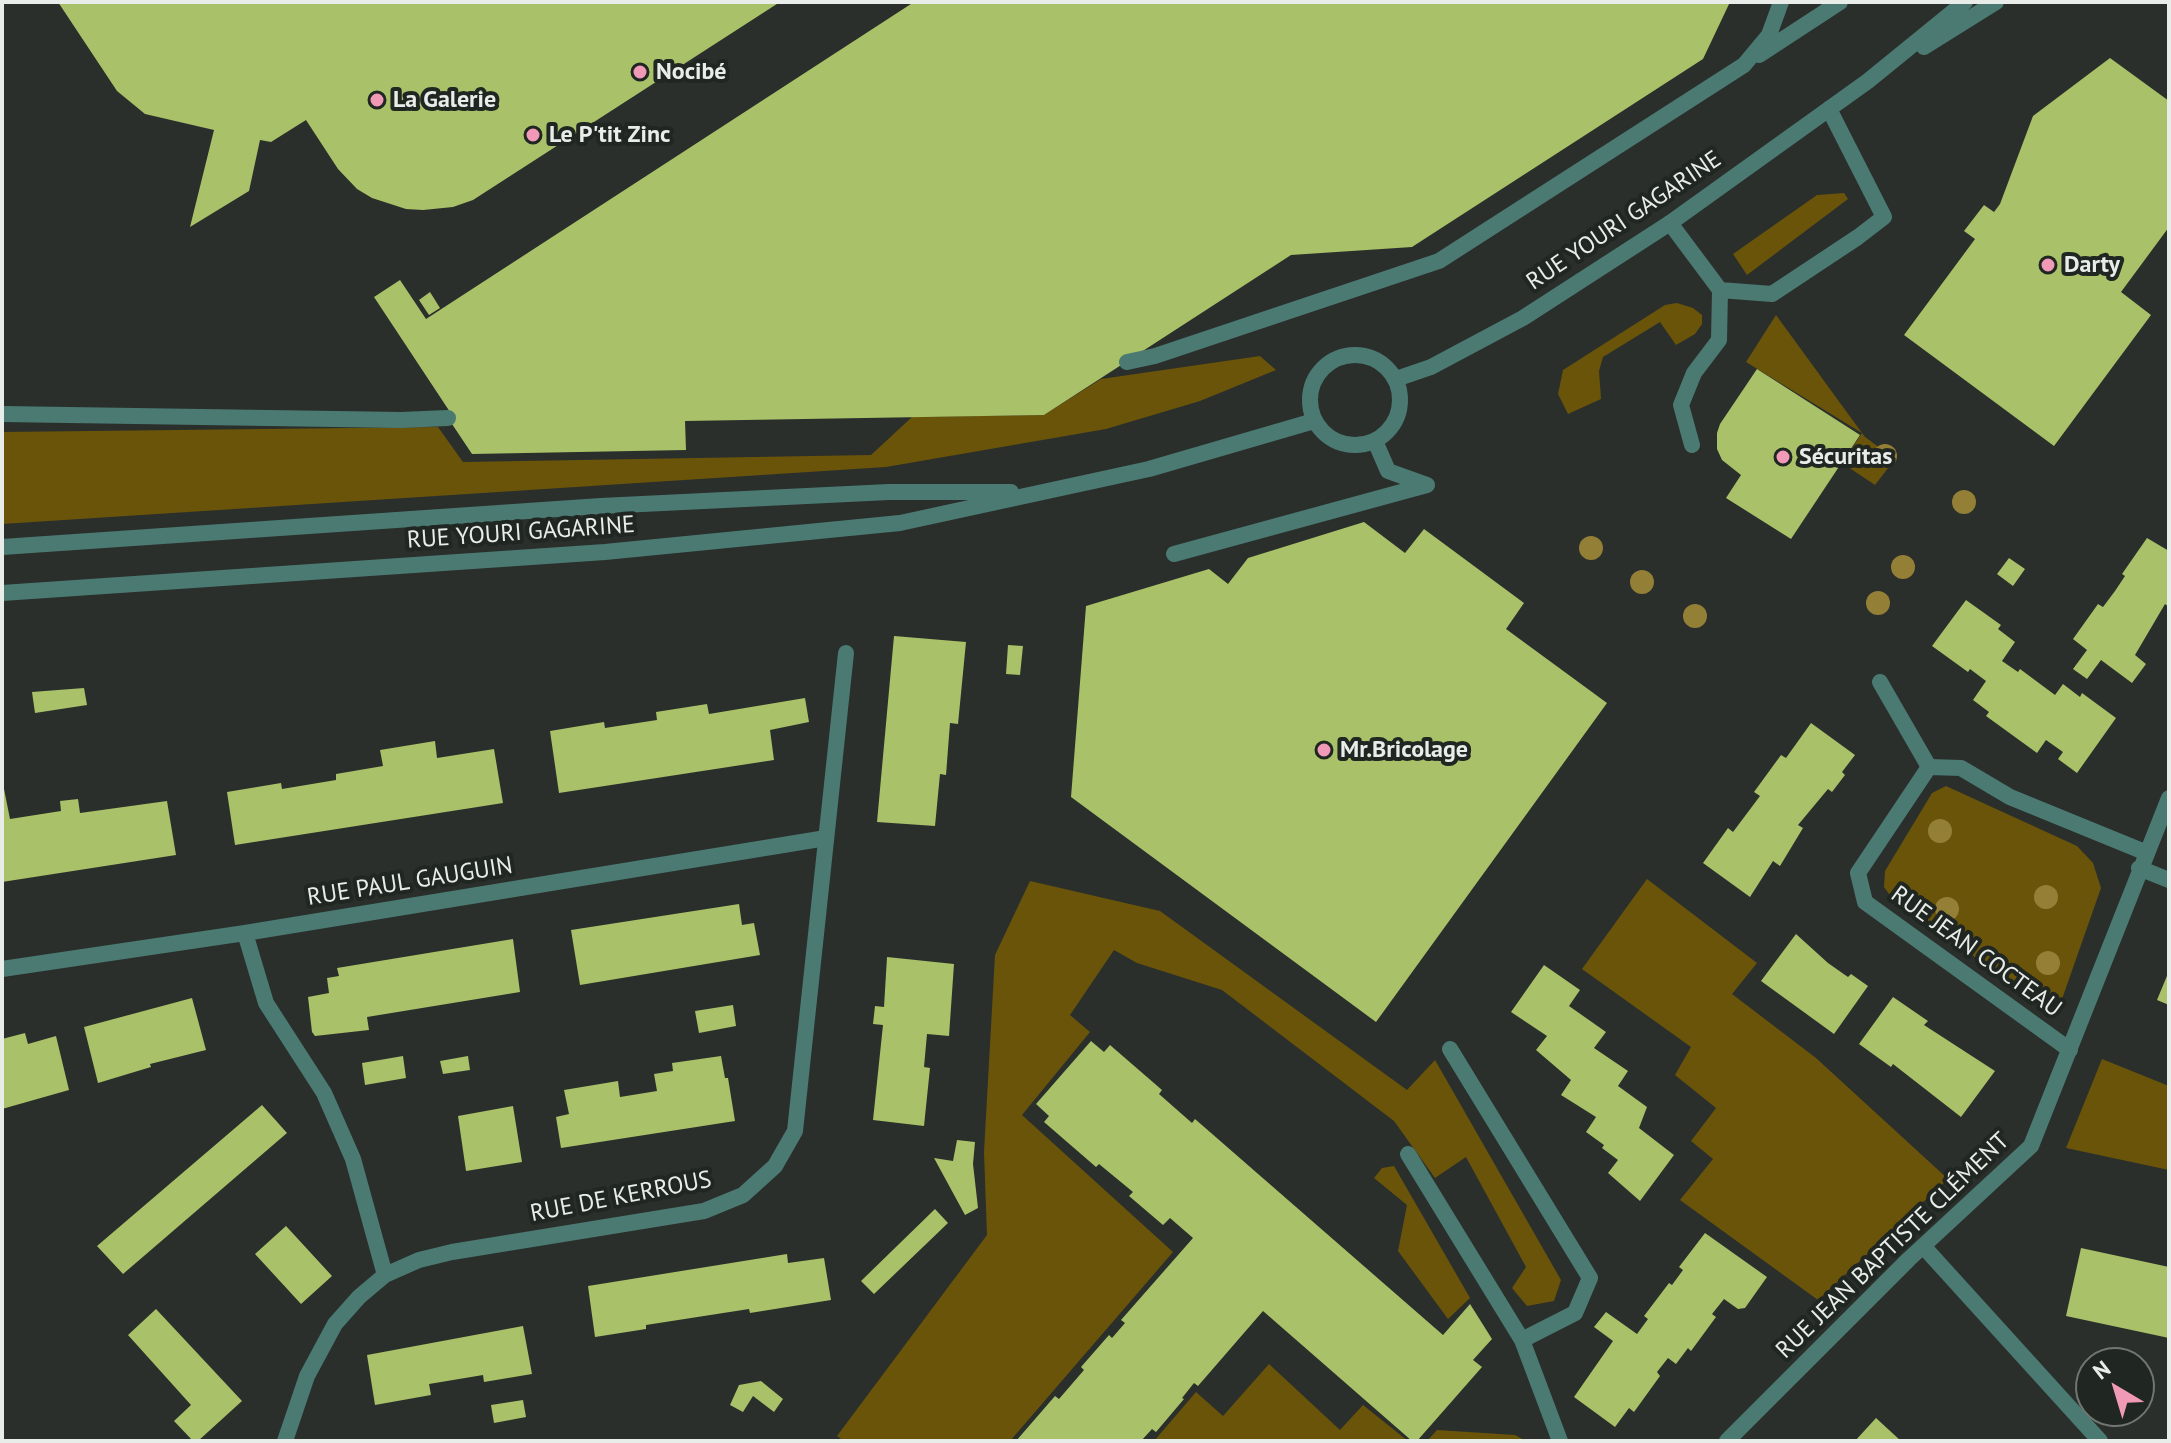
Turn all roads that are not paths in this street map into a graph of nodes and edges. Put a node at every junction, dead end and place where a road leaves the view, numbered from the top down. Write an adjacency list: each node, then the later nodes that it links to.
1 (1781, 2): 5 (street)
2 (1840, 2): 5 (street)
3 (1965, 2): 6 (street, RUE YOURI GAGARINE)
4 (1996, 2): 6 (street, RUE YOURI GAGARINE)
5 (1744, 65): 10 (street)
6 (1868, 81): 7 (street, RUE YOURI GAGARINE)
7 (1829, 109): 8 (street, RUE YOURI GAGARINE); 9 (street)
8 (1670, 223): 9 (street); 11 (street, RUE YOURI GAGARINE)
9 (1720, 290): 16 (street)
10 (1127, 362)
11 (1396, 379): 14 (street); 15 (street)
12 (2, 414): 13 (street)
13 (448, 418)
14 (1314, 421): 15 (street); 17 (street, RUE YOURI GAGARINE)
15 (1375, 441): 19 (street)
16 (1692, 445)
17 (1041, 493): 18 (street, RUE YOURI GAGARINE); 20 (street, RUE YOURI GAGARINE)
18 (2, 547)
19 (1174, 554)
20 (2, 593)
21 (846, 653): 25 (street, RUE DE KERROUS)
22 (1880, 682): 23 (street)
23 (1929, 767): 26 (street); 31 (street, RUE JEAN COCTEAU)
24 (2169, 798): 26 (street, RUE JEAN BAPTISTE CLÉMENT)
25 (826, 838): 28 (street, RUE PAUL GAUGUIN); 34 (street, RUE DE KERROUS)
26 (2143, 861): 27 (street); 31 (street, RUE JEAN BAPTISTE CLÉMENT)
27 (2169, 880)
28 (245, 933): 29 (street, RUE PAUL GAUGUIN); 34 (street)
29 (2, 969)
30 (1450, 1049): 35 (street)
31 (2070, 1050): 33 (street, RUE JEAN BAPTISTE CLÉMENT)
32 (1408, 1154): 35 (street)
33 (1923, 1246): 38 (street, RUE JEAN BAPTISTE CLÉMENT); 39 (street)
34 (385, 1275): 36 (street, RUE DE KERROUS)
35 (1522, 1340): 37 (street)
36 (285, 1441)
37 (1560, 1441)
38 (1727, 1441)
39 (2100, 1441)

